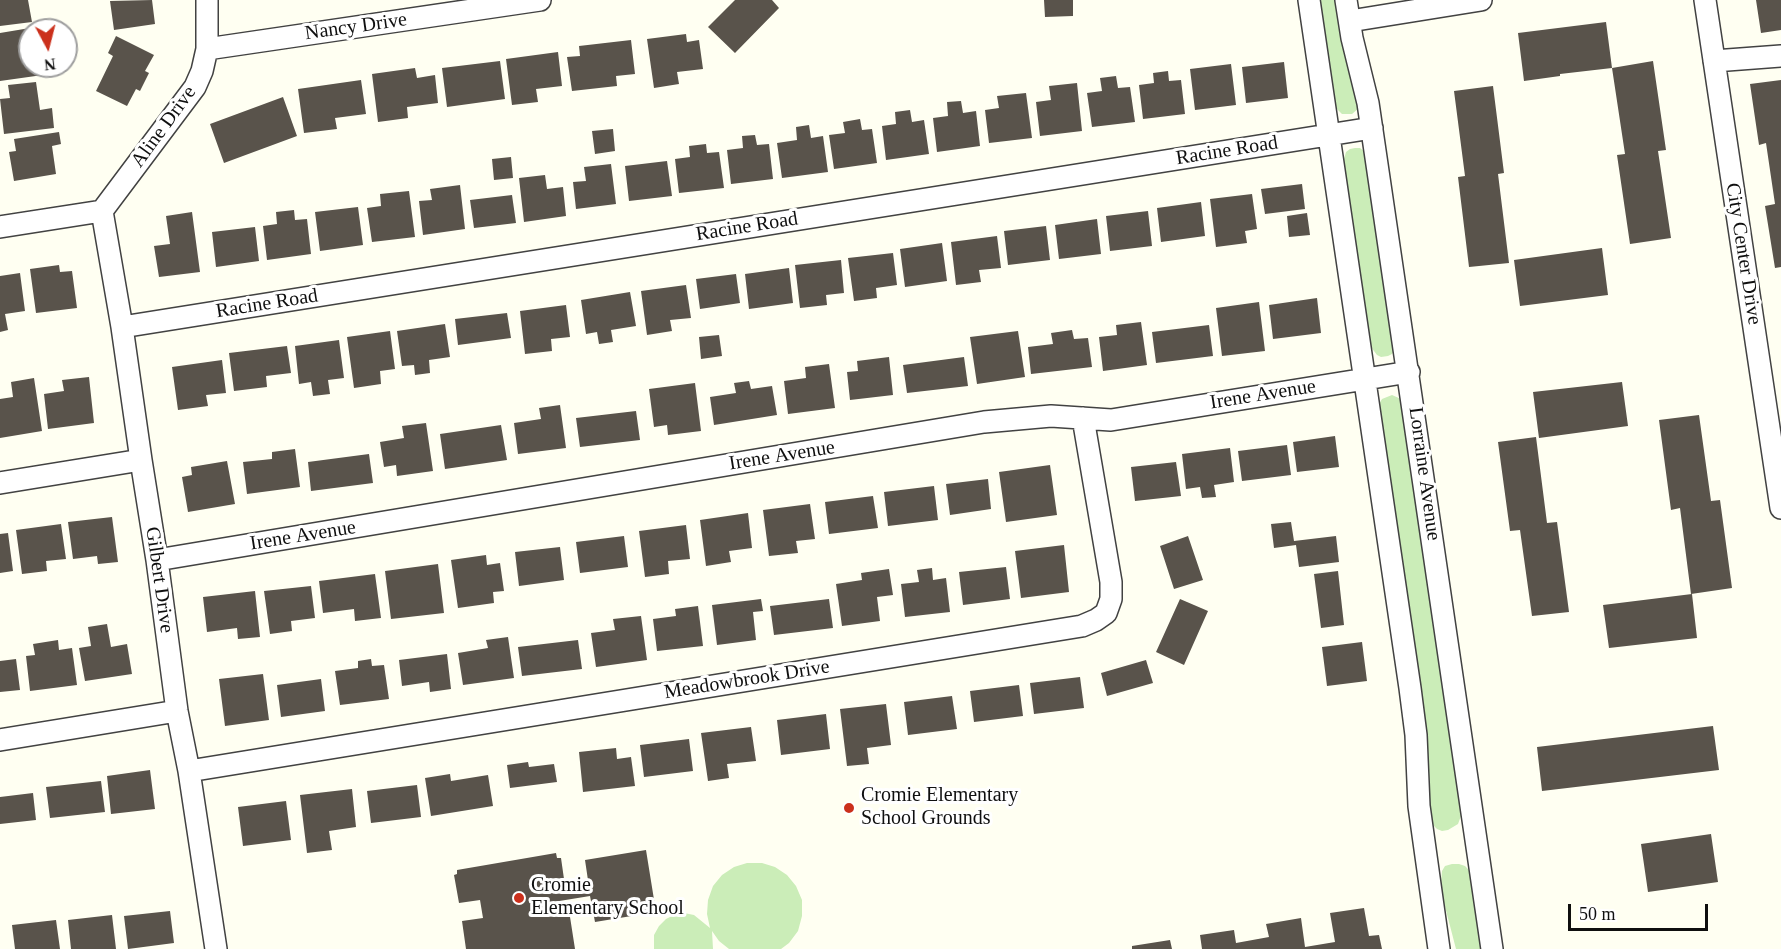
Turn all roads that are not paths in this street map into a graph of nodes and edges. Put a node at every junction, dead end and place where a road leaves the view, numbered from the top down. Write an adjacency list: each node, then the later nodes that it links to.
1 (207, 0): 8 (street, Aline Drive)
2 (540, 0): 8 (street, Nancy Drive)
3 (1309, 0): 12 (street)
4 (1346, 0): 7 (street, Lorraine Avenue)
5 (1481, 0): 7 (street)
6 (1705, 0): 10 (street, City Center Drive)
7 (1350, 21): 11 (street, Lorraine Avenue)
8 (207, 49): 13 (street, Aline Drive)
9 (1781, 56): 10 (street)
10 (1714, 61): 20 (street, City Center Drive)
11 (1372, 128): 12 (street, Racine Road); 16 (street, Lorraine Avenue)
12 (1329, 135): 15 (street, Racine Road); 17 (street)
13 (102, 211): 14 (street); 15 (street, Gilbert Drive)
14 (0, 227)
15 (122, 327): 19 (street, Gilbert Drive)
16 (1409, 372): 17 (street, Irene Avenue); 29 (street, Lorraine Avenue)
17 (1365, 379): 18 (street, Irene Avenue); 28 (street)
18 (1083, 418): 23 (street, Irene Avenue); 26 (street, Meadowbrook Drive)
19 (141, 460): 21 (street); 23 (street, Gilbert Drive)
20 (1779, 474): 22 (street, City Center Drive)
21 (0, 483)
22 (1781, 508)
23 (157, 560): 24 (street, Gilbert Drive)
24 (177, 711): 25 (street); 26 (street, Gilbert Drive)
25 (0, 740)
26 (189, 771): 27 (street, Gilbert Drive)
27 (216, 949)
28 (1439, 949)
29 (1492, 949)

